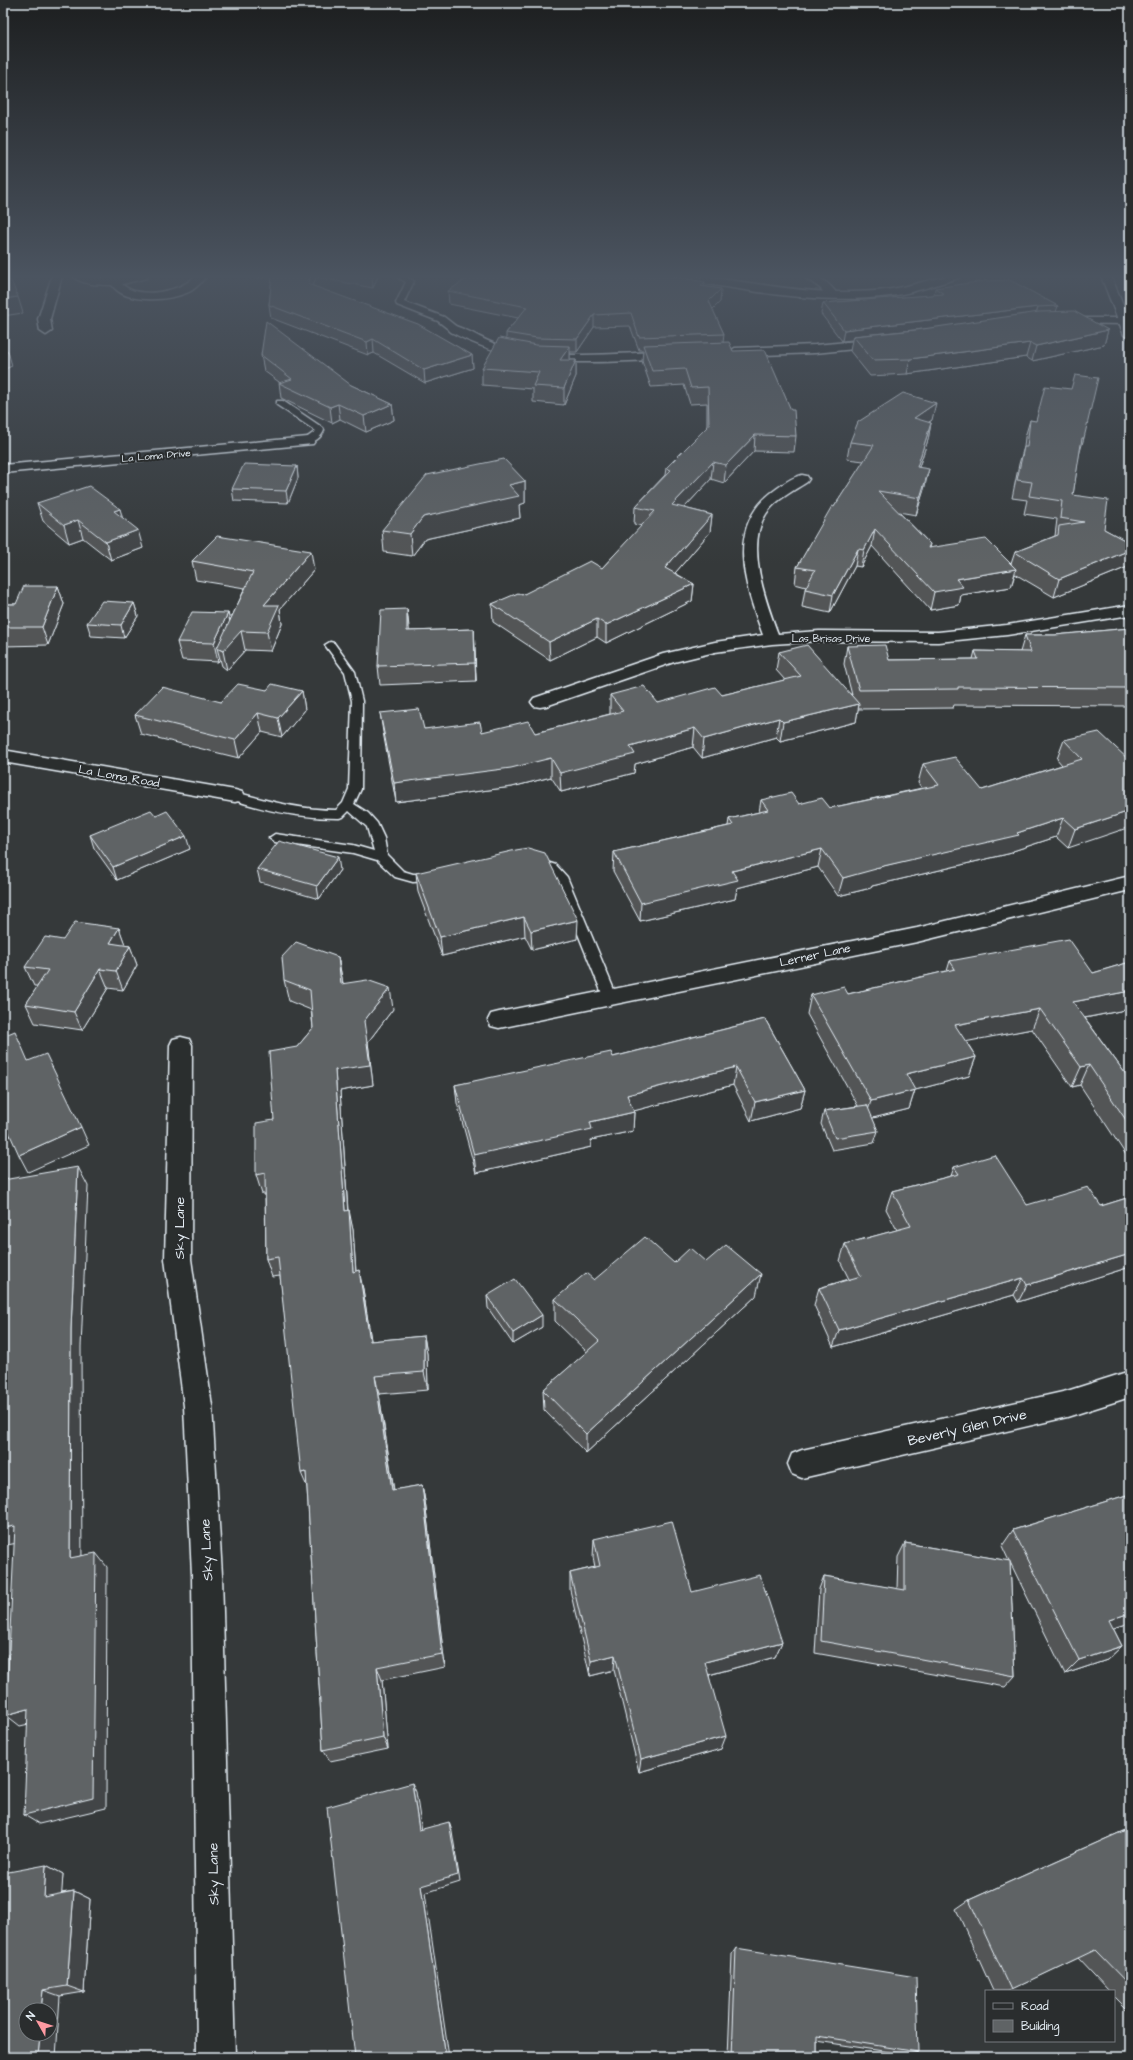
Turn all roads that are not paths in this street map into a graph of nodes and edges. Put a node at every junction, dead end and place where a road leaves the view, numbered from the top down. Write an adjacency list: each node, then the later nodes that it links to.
1 (280, 403): 2 (lane)
2 (308, 441): 3 (street, La Loma Drive)
3 (3, 469)
4 (802, 480): 6 (street)
5 (1130, 610): 6 (street, Las Brisas Drive)
6 (772, 639): 8 (street, Las Brisas Drive)
7 (330, 644): 11 (lane)
8 (540, 702)
9 (3, 756): 10 (street, La Loma Road)
10 (235, 796): 11 (lane)
11 (348, 805): 13 (lane)
12 (275, 838): 13 (lane)
13 (381, 858): 15 (lane)
14 (522, 863): 17 (lane)
15 (448, 875)
16 (1130, 883): 17 (street, Lerner Lane)
17 (610, 997): 18 (street, Lerner Lane)
18 (499, 1020)
19 (181, 1045): 22 (street, Sky Lane)
20 (1130, 1384): 21 (street, Beverly Glen Drive)
21 (802, 1464)
22 (216, 2057)

